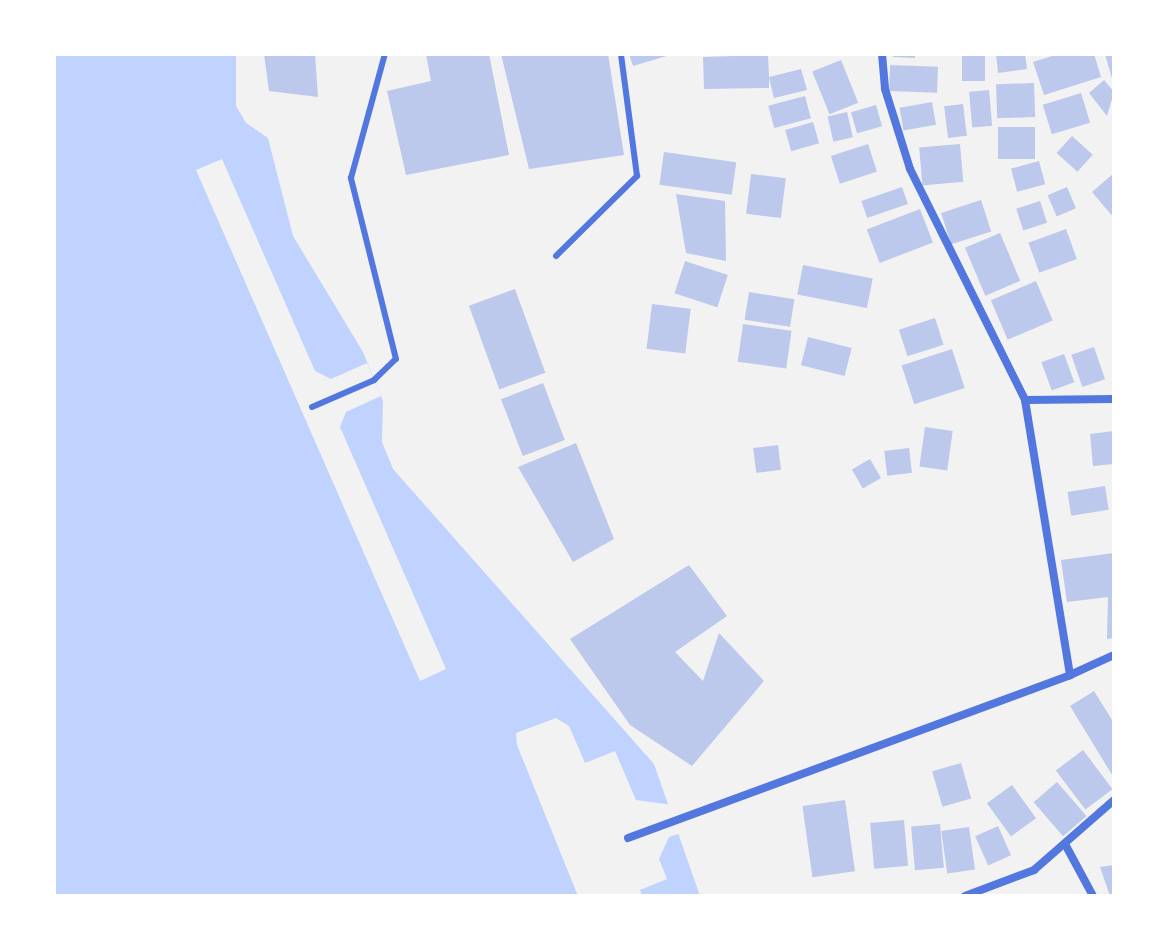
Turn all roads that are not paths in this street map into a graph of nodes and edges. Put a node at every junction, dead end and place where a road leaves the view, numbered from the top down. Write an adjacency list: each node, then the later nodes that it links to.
1 (385, 54): 7 (lane)
2 (621, 54): 4 (lane)
3 (882, 54): 6 (street)
4 (556, 256)
5 (1114, 399): 6 (street)
6 (1025, 400): 9 (street)
7 (312, 407)
8 (1114, 655): 9 (street)
9 (1070, 675): 11 (street)
10 (1114, 800): 12 (street)
11 (628, 838)
12 (1065, 844): 13 (street); 14 (street)
13 (965, 896)
14 (1093, 896)

